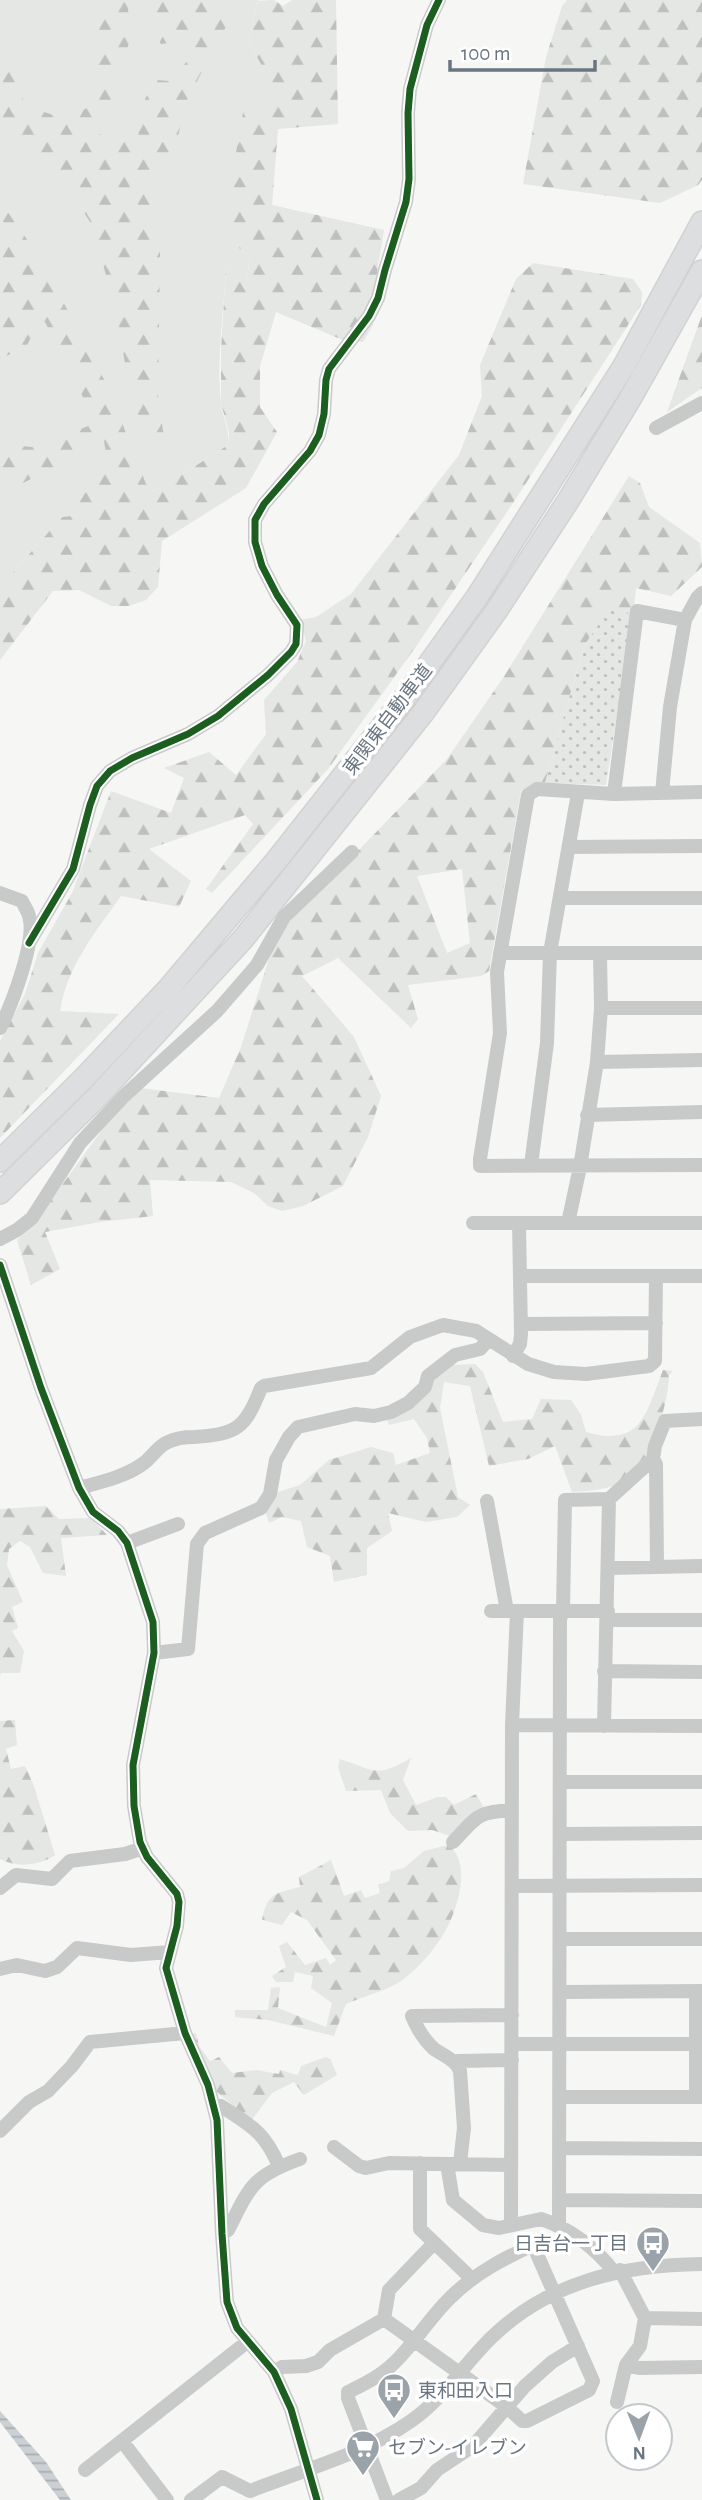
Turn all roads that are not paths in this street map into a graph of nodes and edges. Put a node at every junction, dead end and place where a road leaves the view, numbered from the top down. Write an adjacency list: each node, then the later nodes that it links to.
1 (439, 0): 18 (street)
2 (702, 222): 30 (highway, 東関東自動車道)
3 (702, 271): 34 (highway, 東関東自動車道)
4 (702, 403): 5 (street)
5 (656, 428)
6 (702, 593): 7 (street)
7 (685, 620): 10 (street); 11 (street)
8 (702, 792): 10 (street)
9 (578, 793): 11 (street); 13 (street); 19 (street)
10 (662, 793): 11 (street)
11 (614, 794)
12 (702, 846): 13 (street)
13 (569, 847): 16 (street)
14 (352, 852): 39 (street)
15 (0, 893): 18 (street)
16 (560, 898): 17 (street); 20 (street)
17 (702, 898)
18 (29, 943): 25 (street)
19 (500, 953): 20 (street); 31 (street)
20 (550, 953): 22 (street); 31 (street)
21 (702, 953): 22 (street)
22 (600, 954): 23 (street)
23 (601, 1008): 24 (street); 27 (street)
24 (702, 1008)
25 (0, 1028)
26 (702, 1060): 27 (street)
27 (597, 1062): 29 (street)
28 (702, 1112): 29 (street)
29 (587, 1115): 33 (street)
30 (0, 1161)
31 (531, 1165): 33 (street)
32 (702, 1165): 33 (street)
33 (580, 1167): 37 (street)
34 (0, 1193)
35 (473, 1223): 36 (street)
36 (519, 1223): 37 (street); 41 (street)
37 (568, 1223): 38 (street)
38 (702, 1223)
39 (0, 1239)
40 (0, 1265): 50 (street)
41 (520, 1276): 42 (street); 45 (street)
42 (656, 1276): 43 (street); 44 (street)
43 (702, 1276)
44 (656, 1323): 45 (street); 47 (street)
45 (520, 1324): 47 (street)
46 (489, 1339): 47 (street); 50 (street); 63 (street)
47 (513, 1356)
48 (702, 1419): 49 (street)
49 (653, 1459): 51 (street); 55 (street)
50 (79, 1488): 54 (street)
51 (609, 1499): 57 (street); 60 (street)
52 (486, 1501): 59 (street)
53 (178, 1524): 54 (street)
54 (127, 1543): 63 (street)
55 (657, 1566): 56 (street); 57 (street)
56 (702, 1566)
57 (609, 1568): 61 (street)
58 (492, 1611): 59 (street)
59 (512, 1611): 60 (street); 66 (street)
60 (563, 1611): 61 (street); 67 (street)
61 (608, 1615): 62 (street); 64 (street)
62 (702, 1620)
63 (153, 1653): 76 (street)
64 (604, 1671): 65 (street); 68 (street)
65 (702, 1672)
66 (512, 1725): 67 (street); 72 (street)
67 (560, 1726): 68 (street); 70 (street)
68 (604, 1726): 69 (street)
69 (702, 1726)
70 (561, 1782): 71 (street); 74 (street)
71 (702, 1782)
72 (512, 1810): 75 (street); 79 (street)
73 (702, 1833): 74 (street)
74 (560, 1834): 77 (street)
75 (453, 1842)
76 (143, 1848): 80 (street); 83 (street)
77 (560, 1885): 78 (street); 79 (street); 81 (street)
78 (702, 1885)
79 (512, 1886): 87 (street)
80 (0, 1888)
81 (560, 1939): 82 (street); 86 (street)
82 (702, 1939)
83 (170, 1952): 84 (street); 88 (street)
84 (0, 1969)
85 (699, 1991): 86 (street); 91 (street)
86 (561, 1992): 90 (street)
87 (512, 2015): 89 (street); 93 (street)
88 (185, 2033): 96 (street); 97 (street)
89 (512, 2044): 90 (street); 92 (street)
90 (561, 2044): 91 (street); 94 (street)
91 (695, 2044): 95 (street)
92 (512, 2060): 93 (street); 104 (street)
93 (457, 2065): 103 (street)
94 (560, 2097): 95 (street); 99 (street)
95 (699, 2097)
96 (214, 2105): 105 (street); 110 (street)
97 (0, 2130)
98 (334, 2147): 102 (street)
99 (560, 2148): 100 (street); 106 (street)
100 (702, 2149)
101 (300, 2159): 105 (street)
102 (420, 2163): 103 (street); 111 (street)
103 (454, 2164): 104 (street); 108 (street)
104 (512, 2165): 108 (street)
105 (279, 2166): 110 (street)
106 (559, 2200): 107 (street); 109 (street)
107 (702, 2201)
108 (512, 2225): 109 (street)
109 (559, 2226): 113 (street)
110 (222, 2234): 119 (street)
111 (434, 2243): 114 (street); 117 (street)
112 (702, 2264): 113 (street)
113 (617, 2271): 115 (street); 116 (street)
114 (472, 2279): 115 (street); 120 (street)
115 (555, 2292): 121 (street); 125 (street)
116 (645, 2318): 118 (street); 122 (street)
117 (384, 2319): 120 (street); 124 (street)
118 (702, 2319)
119 (247, 2342): 124 (street); 128 (street)
120 (413, 2342): 125 (street); 129 (street)
121 (578, 2346): 127 (street); 127 (street)
122 (626, 2365): 123 (street); 126 (street)
123 (702, 2367)
124 (274, 2372): 130 (street)
125 (461, 2374): 127 (street); 129 (street)
126 (617, 2402)
127 (507, 2407): 136 (street)
128 (122, 2441): 131 (street); 132 (street)
129 (366, 2446): 130 (street); 135 (street)
130 (309, 2468): 133 (street); 134 (street)
131 (85, 2470)
132 (167, 2500)
133 (191, 2500)
134 (317, 2500)
135 (387, 2500)
136 (399, 2500)

